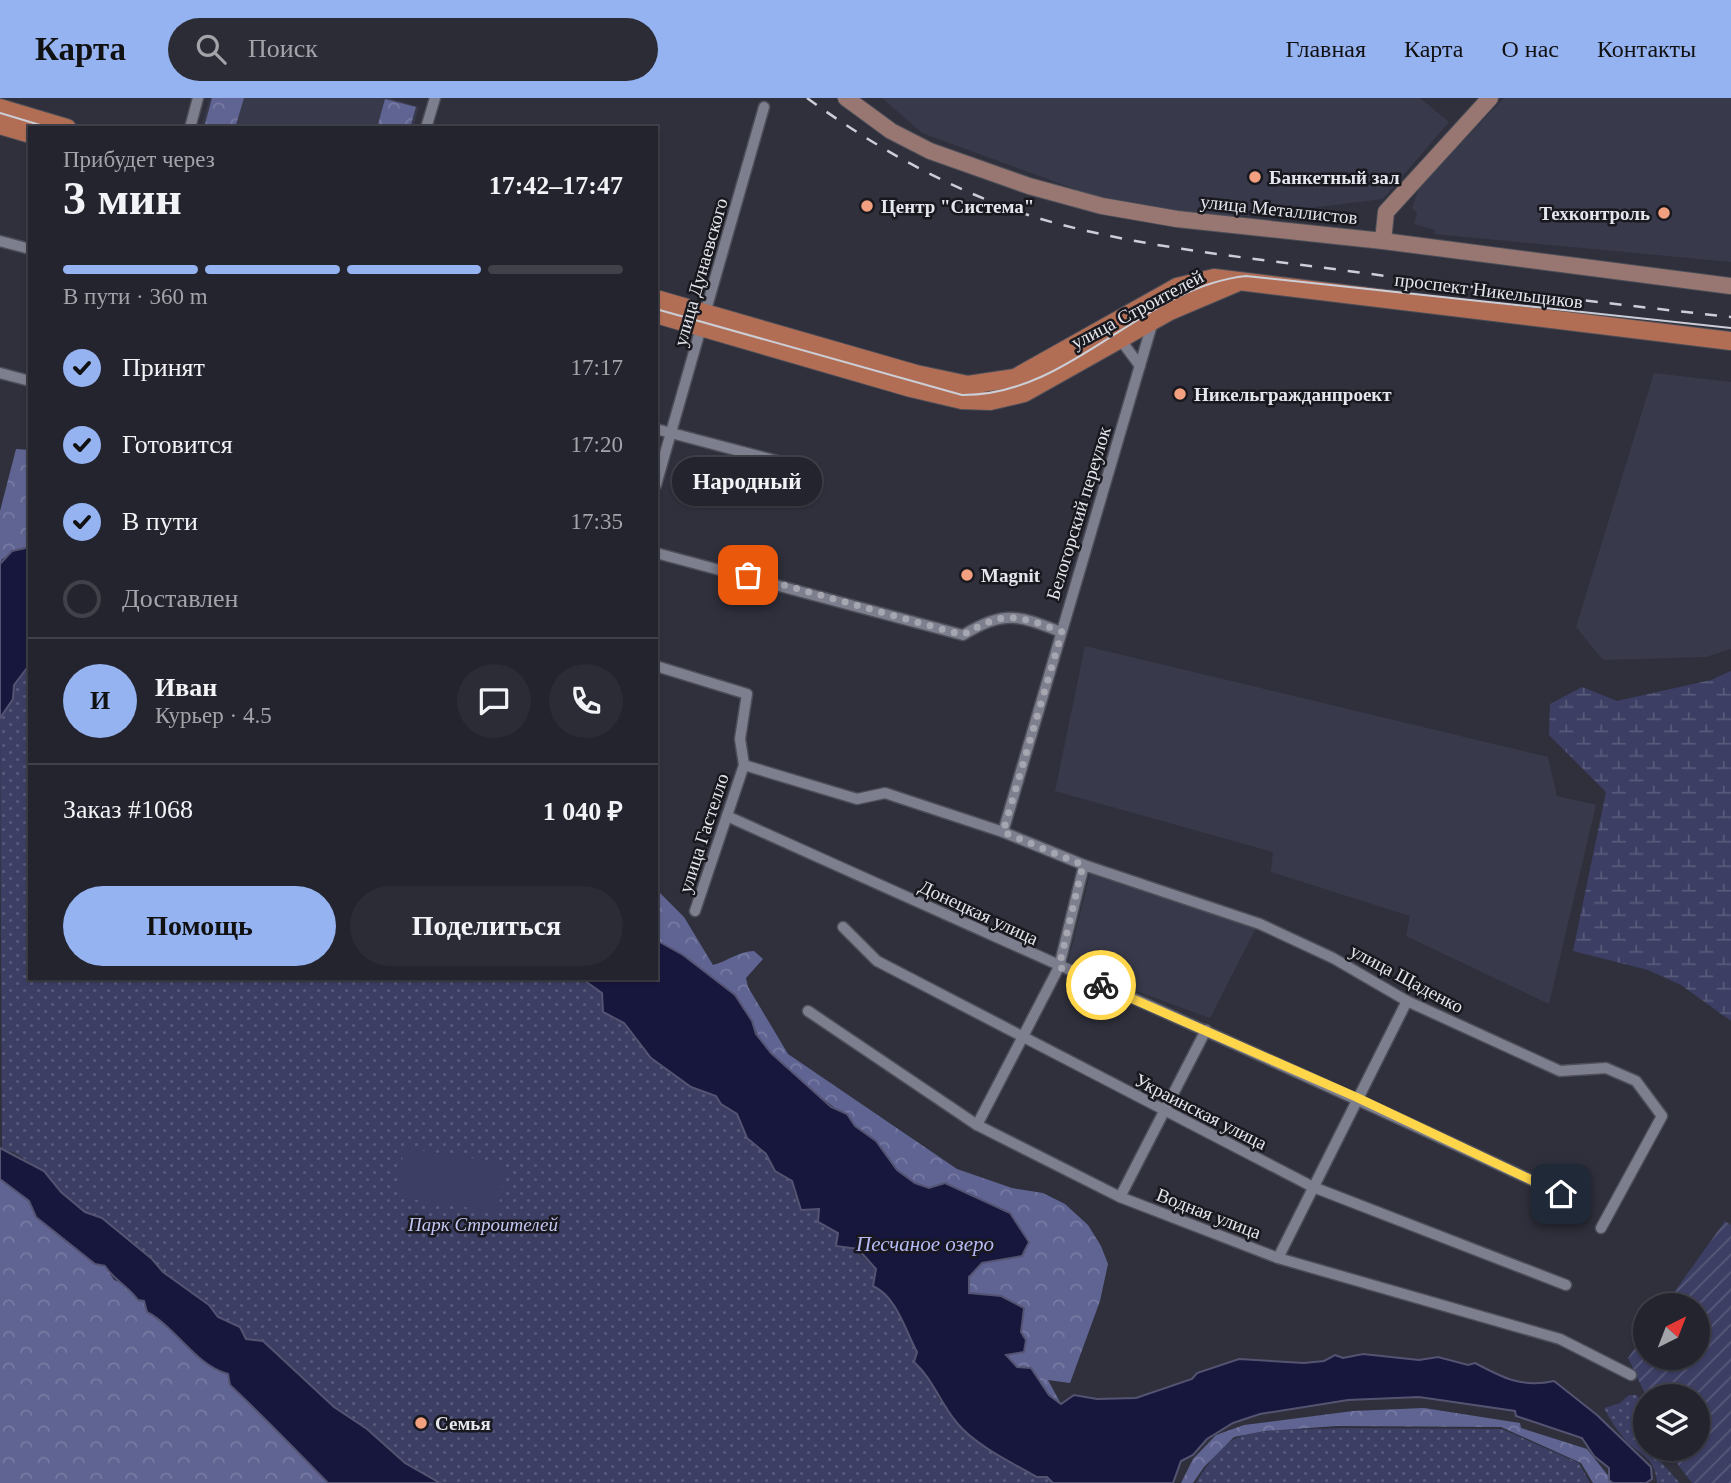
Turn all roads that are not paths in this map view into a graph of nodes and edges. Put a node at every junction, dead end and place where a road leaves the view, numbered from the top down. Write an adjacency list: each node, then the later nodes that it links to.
1 (198, 98): 9 (street)
2 (435, 98): 10 (street)
3 (846, 98): 13 (main road, улица Металлистов)
4 (1490, 98): 13 (main road)
5 (764, 107): 20 (street, улица Дунаевского)
6 (0, 108): 8 (main road)
7 (0, 125): 11 (main road)
8 (60, 126)
9 (191, 126)
10 (427, 126)
11 (28, 133)
12 (0, 241): 14 (street)
13 (1383, 241): 16 (main road, улица Металлистов)
14 (28, 248)
15 (1242, 280): 19 (main road, улица Строителей); 22 (main road, проспект Никельщиков)
16 (1731, 286)
17 (658, 300): 20 (main road, улица Строителей)
18 (658, 314): 20 (main road, улица Строителей)
19 (1149, 314): 21 (main road, улица Строителей); 23 (street, Белогорский переулок)
20 (704, 321): 21 (main road, улица Строителей); 27 (street, улица Дунаевского)
21 (1102, 340): 23 (street)
22 (1731, 341)
23 (1140, 366): 31 (street, Белогорский переулок)
24 (0, 373): 25 (street)
25 (28, 380)
26 (658, 430): 27 (street)
27 (672, 434): 28 (street); 29 (street, улица Дунаевского)
28 (804, 468)
29 (658, 479)
30 (658, 554): 31 (street)
31 (1062, 632): 35 (street, Белогорский переулок)
32 (658, 667): 33 (street)
33 (744, 765): 34 (street, улица Гастелло); 35 (street, улица Щаденко)
34 (727, 816): 37 (street, улица Гастелло); 39 (street, Донецкая улица)
35 (1003, 832): 36 (street, улица Щаденко)
36 (1083, 865): 39 (street); 40 (street, улица Щаденко)
37 (695, 911)
38 (843, 927): 43 (street, Украинская улица)
39 (1059, 967): 42 (street, Донецкая улица); 43 (street)
40 (1407, 1001): 44 (street); 50 (street, улица Щаденко)
41 (808, 1011): 46 (street, Водная улица)
42 (1206, 1030): 44 (street, Донецкая улица); 45 (street)
43 (1023, 1038): 45 (street, Украинская улица); 46 (street)
44 (1356, 1097): 47 (street); 48 (street, Донецкая улица)
45 (1164, 1112): 47 (street, Украинская улица); 49 (street)
46 (977, 1125): 49 (street, Водная улица)
47 (1313, 1187): 51 (street); 52 (street, Украинская улица)
48 (1561, 1194)
49 (1120, 1198): 51 (street, Водная улица)
50 (1601, 1228)
51 (1278, 1258): 53 (street, Водная улица)
52 (1566, 1285)
53 (1632, 1375)

